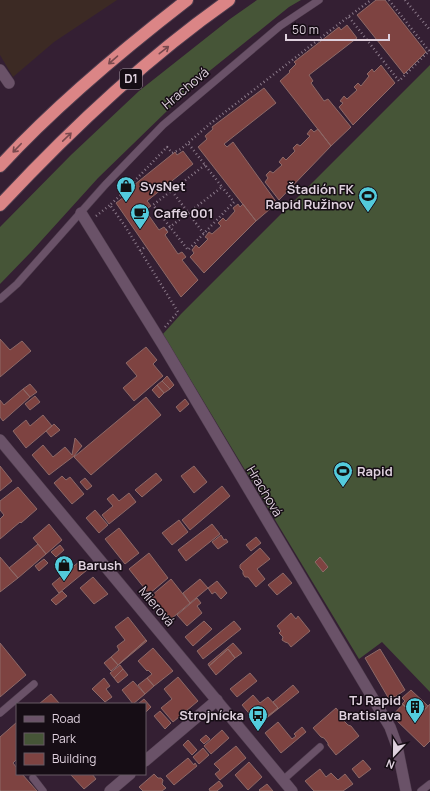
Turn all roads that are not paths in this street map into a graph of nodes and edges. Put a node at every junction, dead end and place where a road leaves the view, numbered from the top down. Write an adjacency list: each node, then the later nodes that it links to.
1 (187, 0): 6 (highway, D1, one-way to 6)
2 (229, 0): 7 (highway, D1, one-way to 2)
3 (319, 0): 8 (lane, Hrachová)
4 (0, 70): 5 (street)
5 (8, 83)
6 (0, 166)
7 (0, 205)
8 (81, 213): 9 (lane, Hrachová); 23 (street, Hrachová)
9 (0, 299)
10 (0, 440): 12 (street, Mierová)
11 (34, 684): 13 (lane)
12 (217, 700): 15 (street); 18 (street, Mierová)
13 (0, 713)
14 (320, 747): 18 (lane)
15 (146, 760)
16 (129, 775): 21 (street)
17 (33, 778): 20 (lane)
18 (283, 780): 22 (street, Mierová)
19 (430, 784): 24 (lane)
20 (43, 791)
21 (110, 791)
22 (292, 791)
23 (406, 791)
24 (421, 791)

